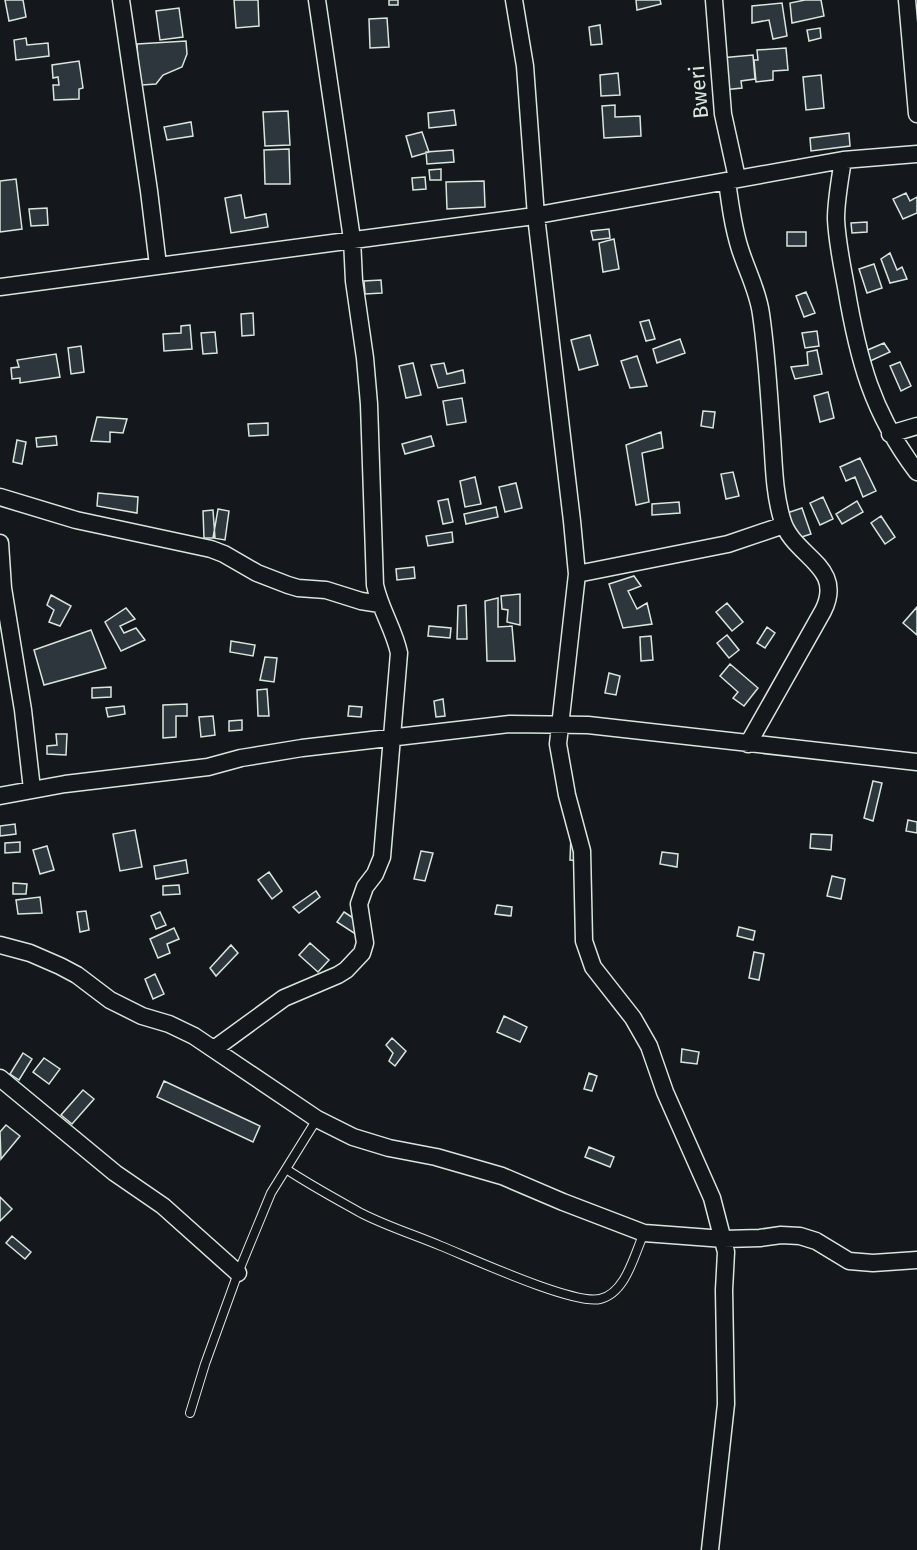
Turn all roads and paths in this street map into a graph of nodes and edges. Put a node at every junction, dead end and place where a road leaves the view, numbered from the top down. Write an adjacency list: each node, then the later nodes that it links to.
1 (121, 0): 12 (street)
2 (317, 0): 11 (street)
3 (514, 0): 10 (street)
4 (714, 0): 9 (street, Bweri)
5 (907, 0): 6 (street)
6 (917, 114)
7 (917, 154): 8 (street)
8 (843, 160): 9 (street); 15 (street)
9 (732, 180): 10 (street); 18 (street, Bweri)
10 (536, 216): 11 (street); 20 (street)
11 (352, 239): 12 (street); 21 (street)
12 (158, 265): 13 (street)
13 (0, 287)
14 (917, 426): 15 (street)
15 (890, 434): 16 (street)
16 (917, 472)
17 (0, 497): 21 (street)
18 (784, 525): 20 (street); 24 (street)
19 (0, 543): 26 (street)
20 (577, 574): 22 (street)
21 (380, 604): 23 (street)
22 (559, 723): 23 (street); 24 (street); 34 (street)
23 (392, 737): 26 (street); 29 (street)
24 (748, 744): 25 (street)
25 (917, 762)
26 (32, 789): 27 (street)
27 (0, 796)
28 (0, 945): 29 (street)
29 (214, 1049): 31 (street)
30 (0, 1078): 36 (street)
31 (317, 1119): 32 (lane); 33 (street)
32 (286, 1169): 33 (lane); 36 (lane)
33 (644, 1233): 34 (street)
34 (724, 1239): 35 (street); 38 (street)
35 (917, 1260)
36 (238, 1274): 37 (lane)
37 (190, 1413)
38 (710, 1550)

